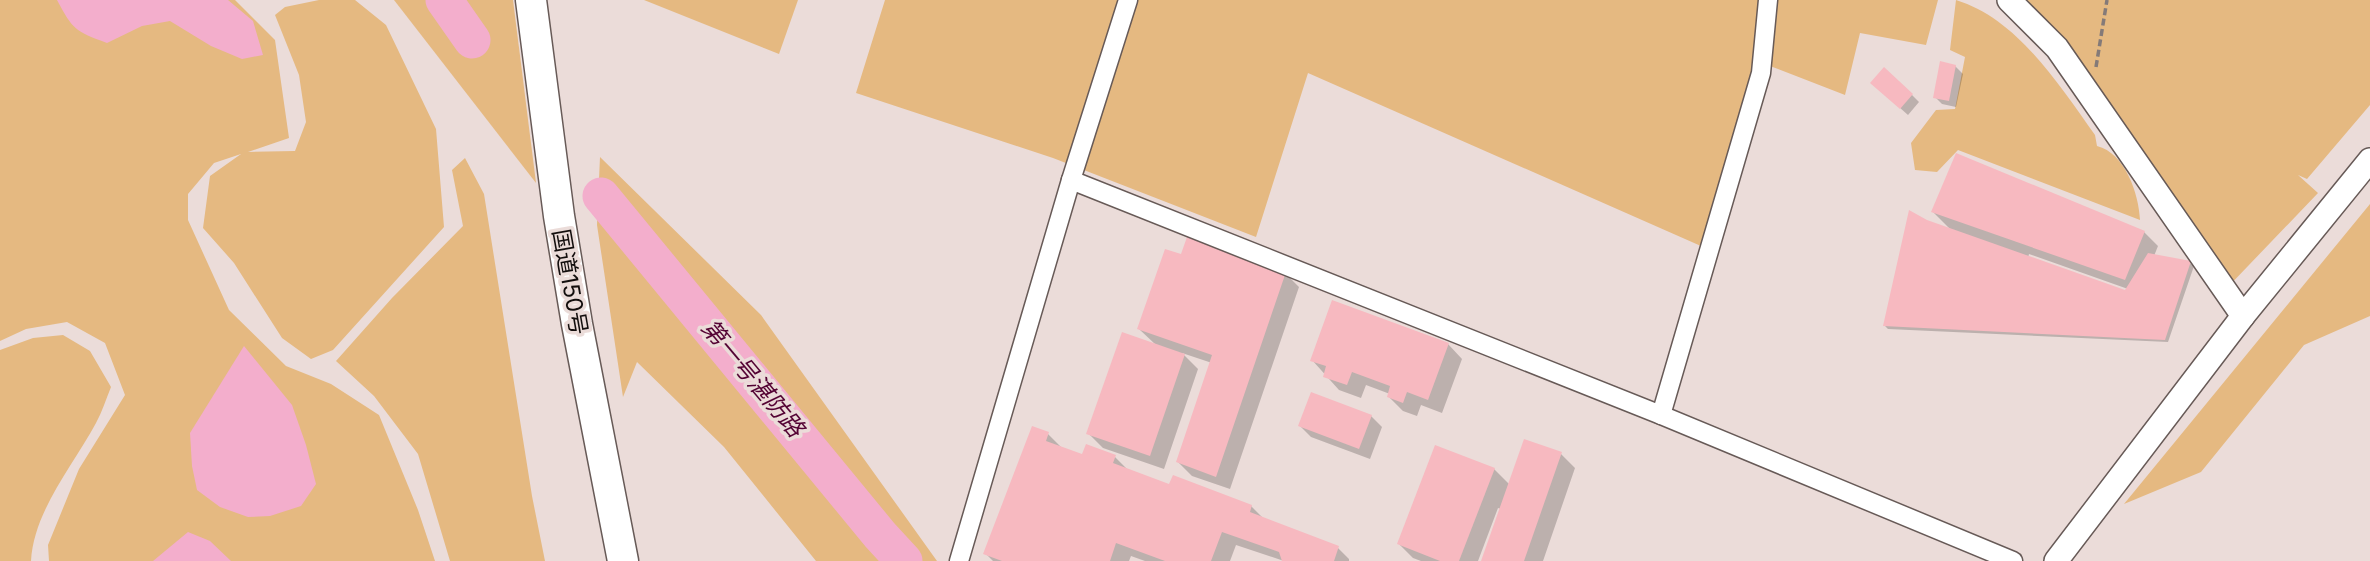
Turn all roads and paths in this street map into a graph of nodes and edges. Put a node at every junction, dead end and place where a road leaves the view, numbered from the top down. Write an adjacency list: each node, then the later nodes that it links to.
1 (531, 0): 11 (highway, 国道150号)
2 (1128, 0): 8 (street)
3 (1768, 0): 10 (street)
4 (2009, 0): 6 (street)
5 (2107, 0): 6 (path)
6 (2091, 94): 9 (street)
7 (2370, 160): 9 (street)
8 (1070, 180): 10 (street); 12 (street)
9 (2243, 316): 14 (street)
10 (1661, 415): 13 (street)
11 (623, 561)
12 (959, 561)
13 (2013, 561)
14 (2056, 561)

